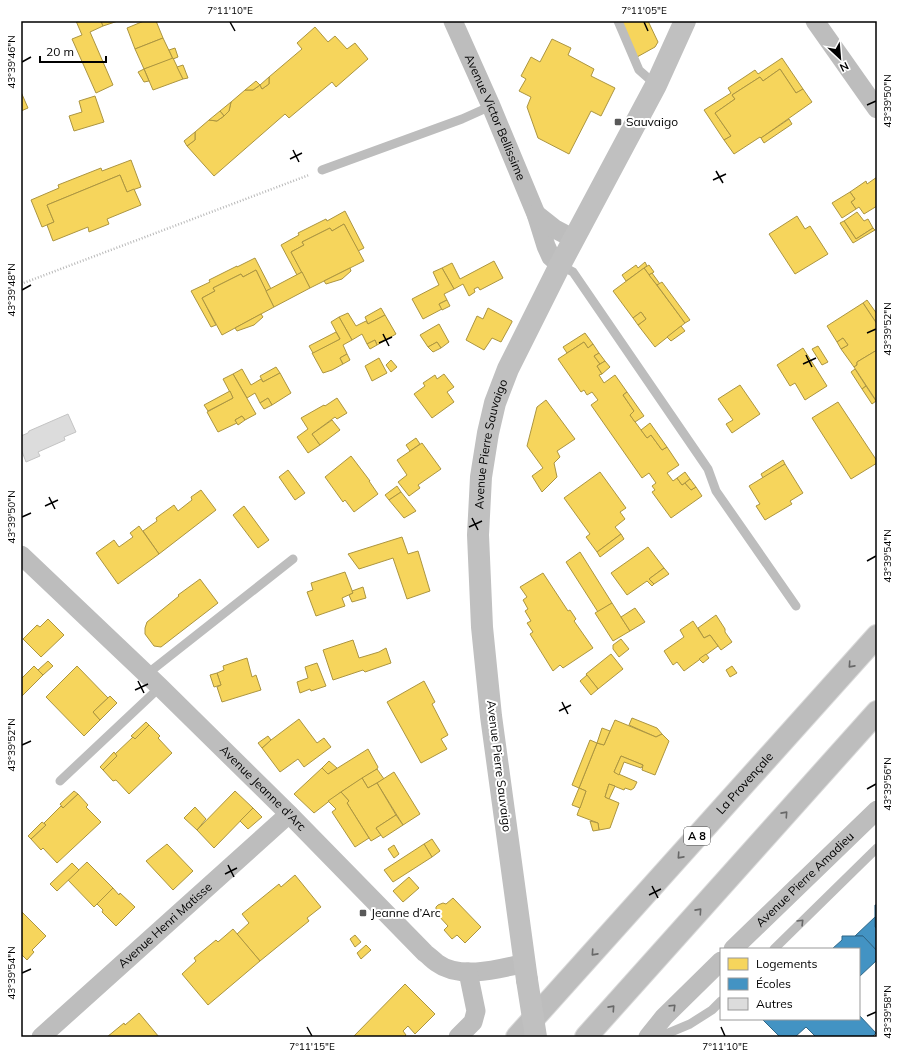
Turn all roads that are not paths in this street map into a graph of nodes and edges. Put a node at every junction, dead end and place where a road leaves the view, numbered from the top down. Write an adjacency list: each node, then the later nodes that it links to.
1 (453, 21): 6 (street, Avenue Victor Bellissime)
2 (618, 21): 5 (lane)
3 (685, 21): 5 (main road, Avenue Pierre Sauvaigo)
4 (815, 21): 7 (street)
5 (656, 85): 10 (main road, Avenue Pierre Sauvaigo)
6 (491, 106): 8 (lane); 9 (street, Avenue Victor Bellissime)
7 (877, 110)
8 (322, 170)
9 (536, 214): 10 (street); 11 (street, Avenue Victor Bellissime)
10 (574, 239): 11 (main road, Avenue Pierre Sauvaigo)
11 (560, 265): 14 (lane); 25 (main road, Avenue Pierre Sauvaigo)
12 (21, 555): 16 (street, Avenue Jeanne d'Arc)
13 (293, 559): 16 (lane)
14 (796, 606)
15 (877, 636): 30 (highway, La Provençale / A 8, one-way to 30)
16 (154, 680): 18 (lane); 20 (street, Avenue Jeanne d'Arc)
17 (877, 712): 32 (highway, one-way to 17)
18 (60, 781)
19 (877, 810): 22 (street, Avenue Pierre Amadieu)
20 (289, 814): 26 (street, Avenue Jeanne d'Arc); 28 (street, Avenue Henri Matisse)
21 (877, 848): 23 (lane, one-way to 21)
22 (734, 948)
23 (775, 948)
24 (720, 962): 33 (street, one-way to 24)
25 (526, 971): 26 (street, Avenue Jeanne d'Arc); 31 (main road, Avenue Pierre Sauvaigo, bridge)
26 (468, 972): 29 (street)
27 (720, 1002): 34 (lane)
28 (41, 1037)
29 (458, 1037)
30 (517, 1037)
31 (536, 1037)
32 (586, 1037)
33 (648, 1037)
34 (659, 1037)

